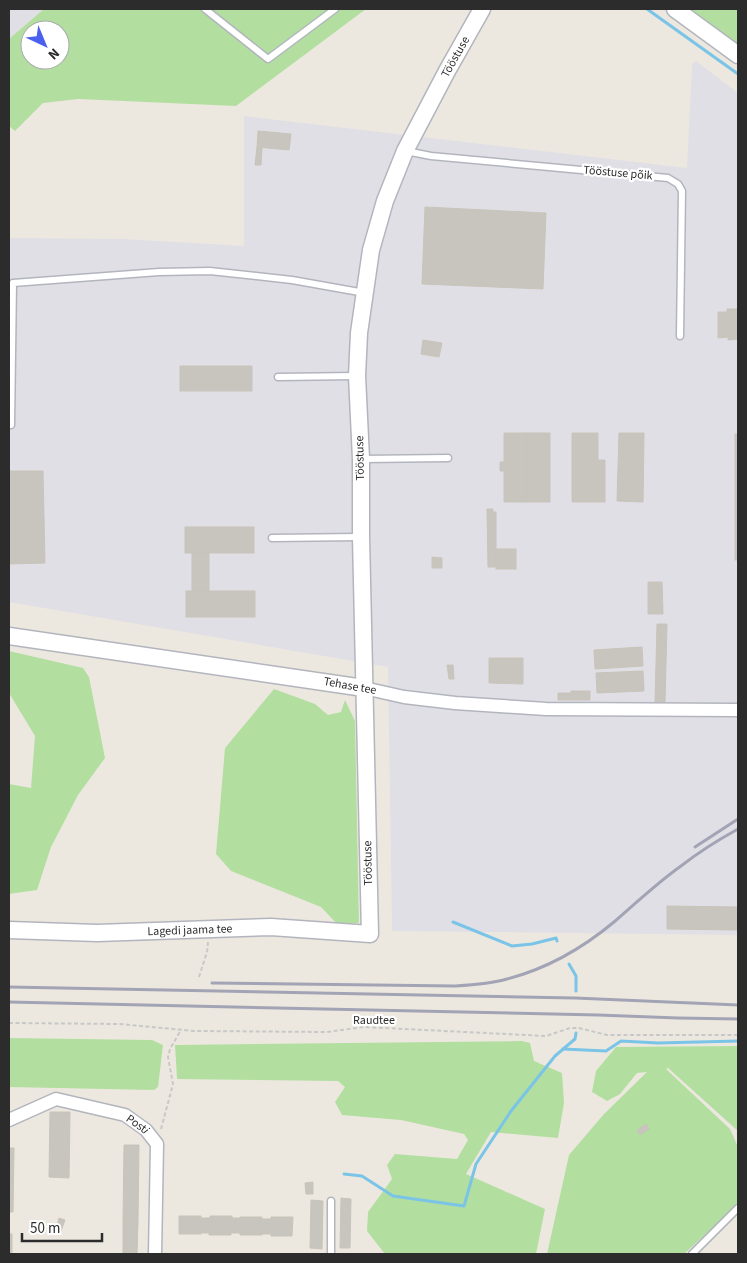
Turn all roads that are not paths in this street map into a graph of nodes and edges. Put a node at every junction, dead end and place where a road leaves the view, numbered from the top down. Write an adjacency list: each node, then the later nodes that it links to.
1 (205, 9): 2 (lane)
2 (335, 9)
3 (482, 9): 6 (street, Tööstuse)
4 (675, 9): 5 (street)
5 (738, 55)
6 (405, 151): 7 (street, Tööstuse); 8 (lane, Tööstuse põik)
7 (365, 294): 9 (street, Tööstuse); 11 (lane)
8 (680, 336)
9 (357, 376): 10 (lane); 13 (street, Tööstuse)
10 (278, 377)
11 (9, 425)
12 (448, 458): 13 (lane)
13 (361, 459): 14 (street, Tööstuse)
14 (361, 537): 15 (lane); 17 (street, Tööstuse)
15 (272, 538)
16 (9, 636): 17 (street, Tehase tee)
17 (364, 688): 18 (street, Tehase tee); 20 (street, Tööstuse)
18 (738, 710)
19 (9, 930): 20 (street, Lagedi jaama tee)
20 (370, 934)
21 (9, 1120): 24 (street, Posti)
22 (331, 1201): 25 (lane)
23 (738, 1208): 26 (lane)
24 (155, 1254)
25 (331, 1254)
26 (692, 1254)

